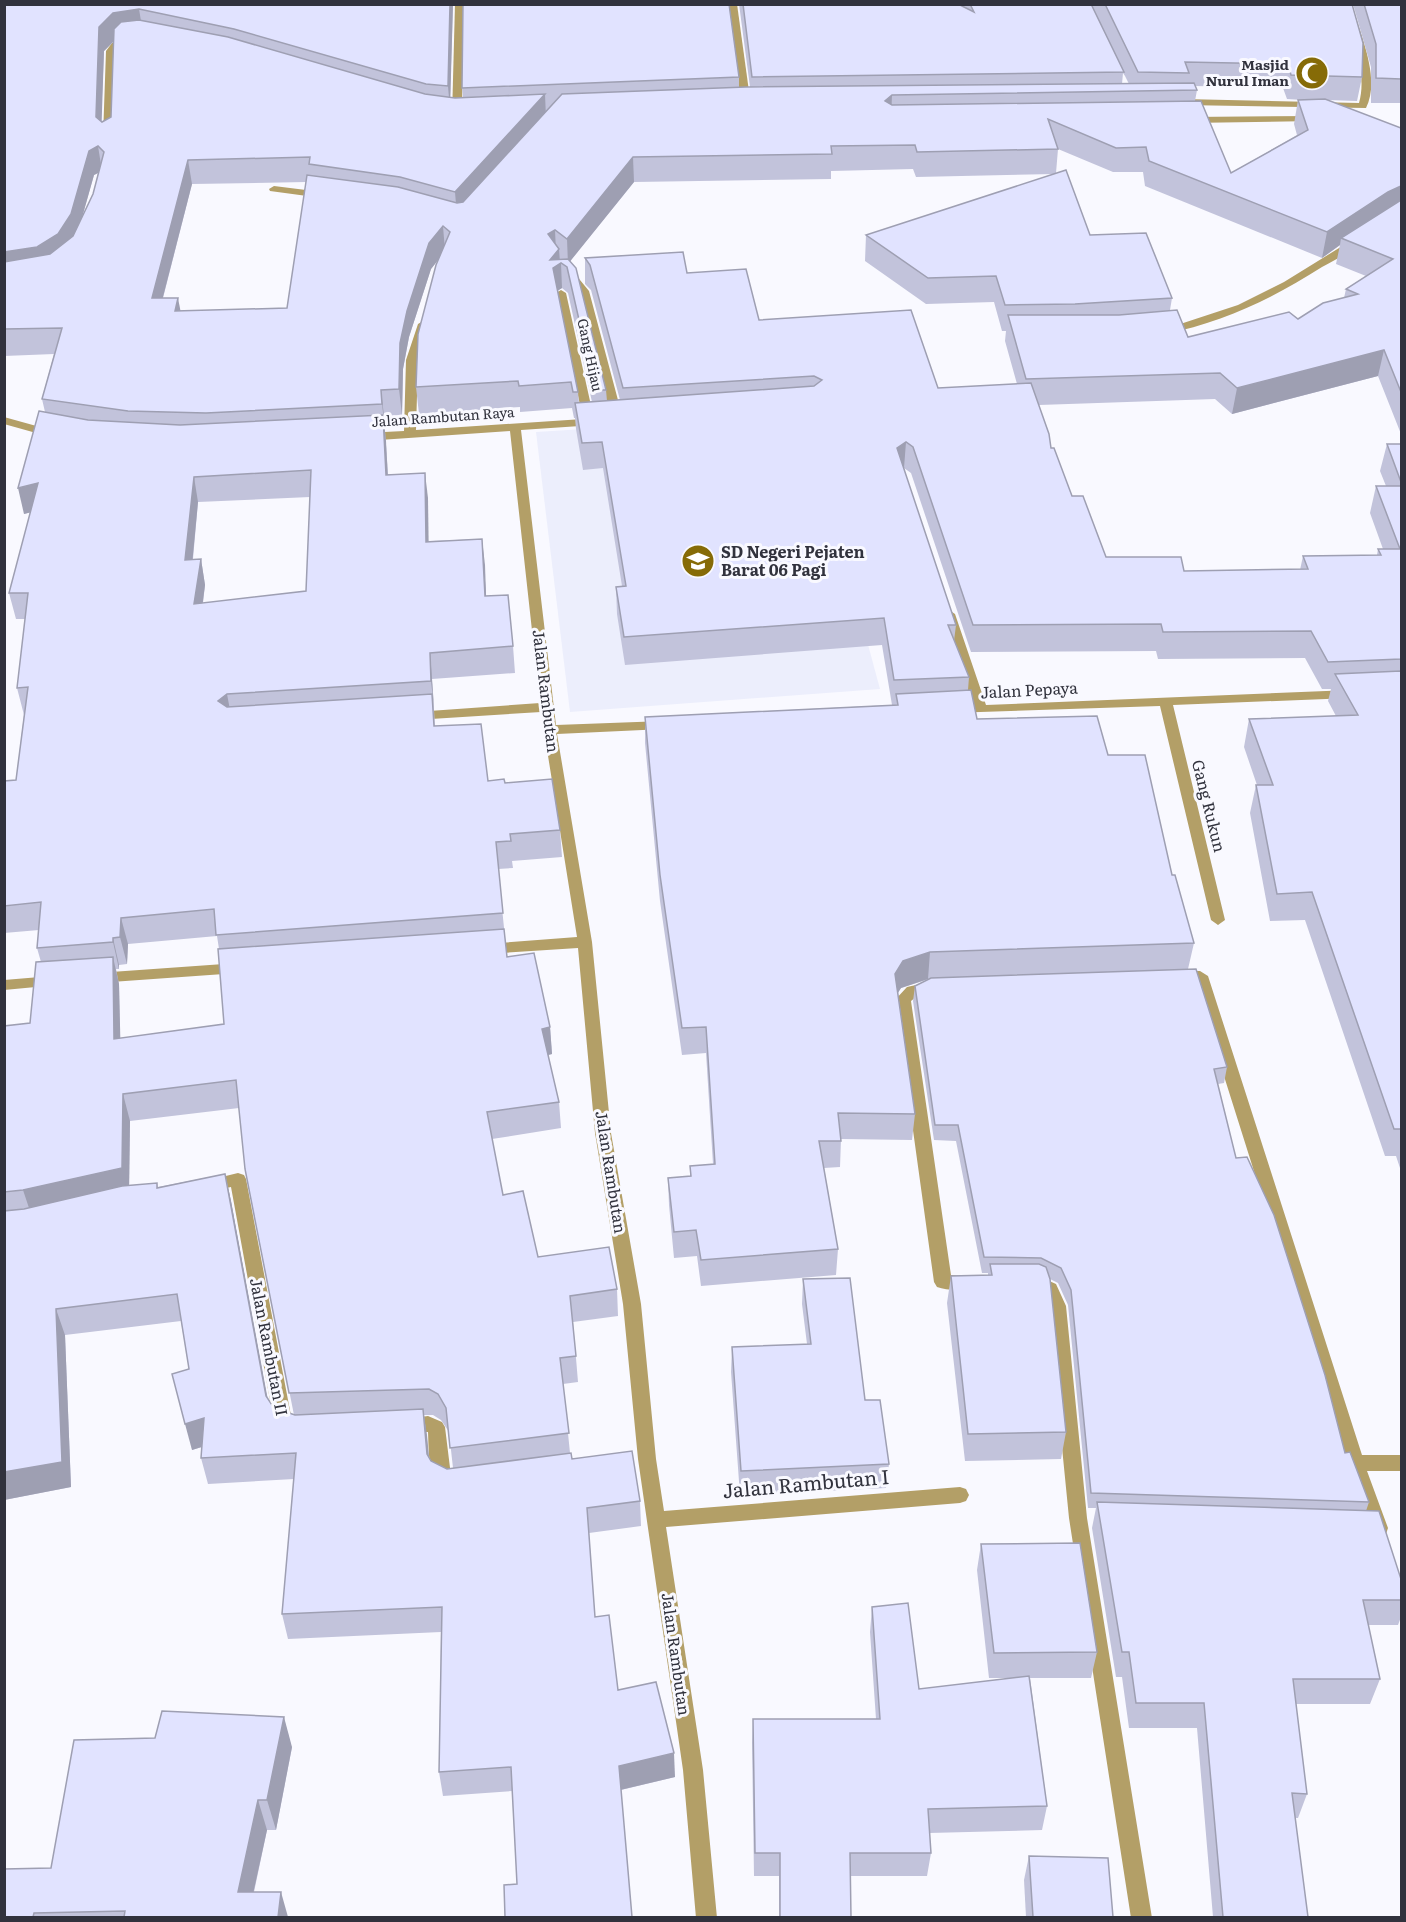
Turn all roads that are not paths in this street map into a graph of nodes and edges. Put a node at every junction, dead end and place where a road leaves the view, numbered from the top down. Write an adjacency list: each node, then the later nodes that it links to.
1 (459, 4): 9 (street)
2 (732, 4): 7 (street)
3 (1347, 4): 5 (street)
4 (143, 38): 12 (street)
5 (1177, 102)
6 (734, 106): 7 (street)
7 (746, 106): 8 (street)
8 (757, 106)
9 (468, 117)
10 (1322, 118): 11 (street)
11 (1178, 120)
12 (108, 141)
13 (274, 189): 14 (street)
14 (337, 196)
15 (1363, 237): 19 (street)
16 (556, 260): 21 (street, Jalan Rambutan Raya)
17 (561, 293): 21 (street, Gang Hijau)
18 (426, 312): 23 (street)
19 (1155, 333)
20 (4, 420): 24 (street)
21 (589, 423): 22 (street, Jalan Rambutan Raya)
22 (515, 427): 23 (street, Jalan Rambutan Raya); 29 (street, Jalan Rambutan)
23 (410, 434): 25 (street, Jalan Rambutan Raya)
24 (68, 436)
25 (354, 437)
26 (946, 606): 30 (street)
27 (1366, 693): 28 (street, Jalan Pepaya)
28 (1165, 700): 30 (street, Jalan Pepaya); 35 (street, Gang Rukun)
29 (547, 707): 32 (street); 34 (street, Jalan Rambutan)
30 (981, 709): 31 (street, Jalan Pepaya)
31 (945, 711)
32 (398, 717)
33 (681, 724): 34 (street)
34 (550, 730): 36 (street, Jalan Rambutan)
35 (1218, 920)
36 (585, 942): 37 (street); 47 (street, Jalan Rambutan)
37 (466, 951)
38 (253, 966): 40 (street)
39 (1162, 977): 49 (street)
40 (4, 985)
41 (951, 985): 43 (street)
42 (192, 1190): 46 (street, Jalan Rambutan II)
43 (991, 1282)
44 (1014, 1282): 53 (street)
45 (393, 1426): 51 (street)
46 (300, 1431)
47 (647, 1459): 48 (street); 55 (street, Jalan Rambutan)
48 (626, 1462)
49 (1355, 1463): 50 (street); 57 (street)
50 (1401, 1463)
51 (461, 1483)
52 (960, 1495): 55 (street, Jalan Rambutan I)
53 (1078, 1518): 54 (street); 60 (street)
54 (1101, 1519)
55 (657, 1520): 59 (street, Jalan Rambutan)
56 (1356, 1526): 57 (street)
57 (1379, 1527): 58 (street)
58 (1385, 1550)
59 (707, 1917)
60 (1142, 1917)

